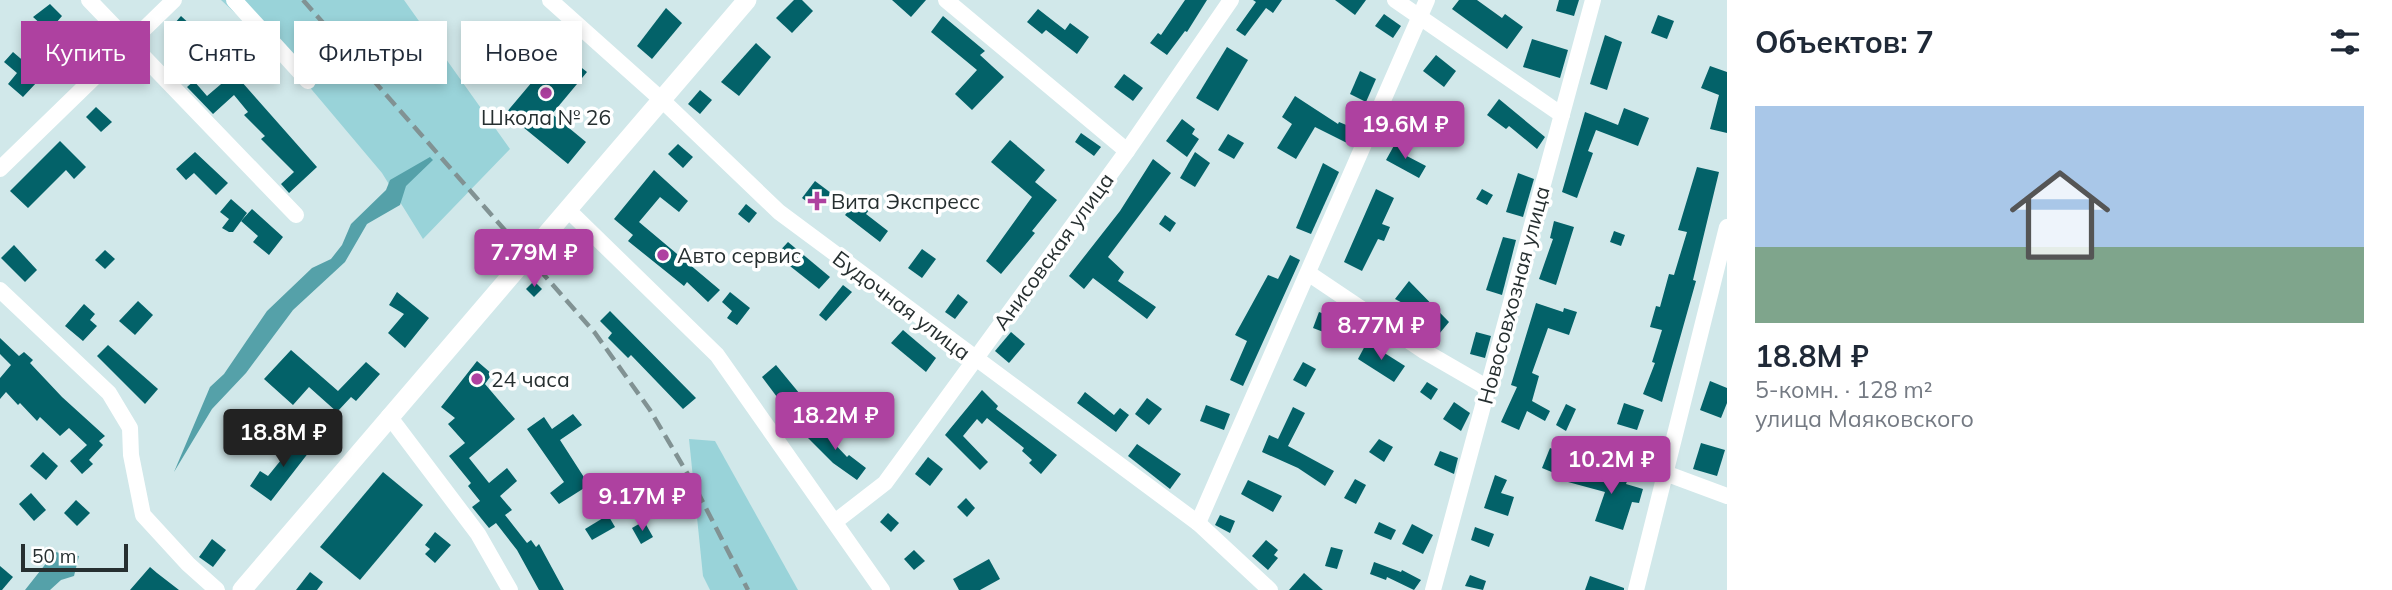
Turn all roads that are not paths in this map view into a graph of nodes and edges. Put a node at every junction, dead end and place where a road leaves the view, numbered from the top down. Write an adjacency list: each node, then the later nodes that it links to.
1 (89, 0): 12 (street)
2 (174, 0): 13 (street)
3 (234, 0): 15 (street)
4 (550, 0): 17 (street, Будочная улица)
5 (747, 0): 17 (main road)
6 (946, 0): 19 (street)
7 (1231, 0): 19 (street, Анисовская улица)
8 (1395, 0): 11 (street)
9 (1427, 0): 11 (street)
10 (1593, 0): 18 (street, Новосовхозная улица)
11 (1420, 19): 18 (street); 24 (street)
12 (110, 21)
13 (150, 23)
14 (150, 63): 22 (street)
15 (294, 66)
16 (87, 84): 20 (street)
17 (663, 101): 21 (main road); 26 (street, Будочная улица)
18 (1562, 115): 27 (street, Новосовхозная улица)
19 (1127, 151): 26 (street, Анисовская улица)
20 (0, 169)
21 (567, 209): 28 (main road); 31 (street)
22 (296, 215)
23 (1727, 227): 29 (street)
24 (1308, 273): 27 (street); 32 (street)
25 (0, 290): 33 (street)
26 (974, 359): 31 (street, Анисовская улица); 32 (street, Будочная улица)
27 (1488, 388): 38 (street, Новосовхозная улица)
28 (389, 416): 34 (main road); 35 (street)
29 (1665, 473): 30 (street); 39 (street)
30 (1727, 496)
31 (836, 521): 36 (street)
32 (1198, 523): 37 (street, Будочная улица)
33 (217, 590)
34 (243, 590)
35 (510, 590)
36 (882, 590)
37 (1270, 590)
38 (1433, 590)
39 (1636, 590)

